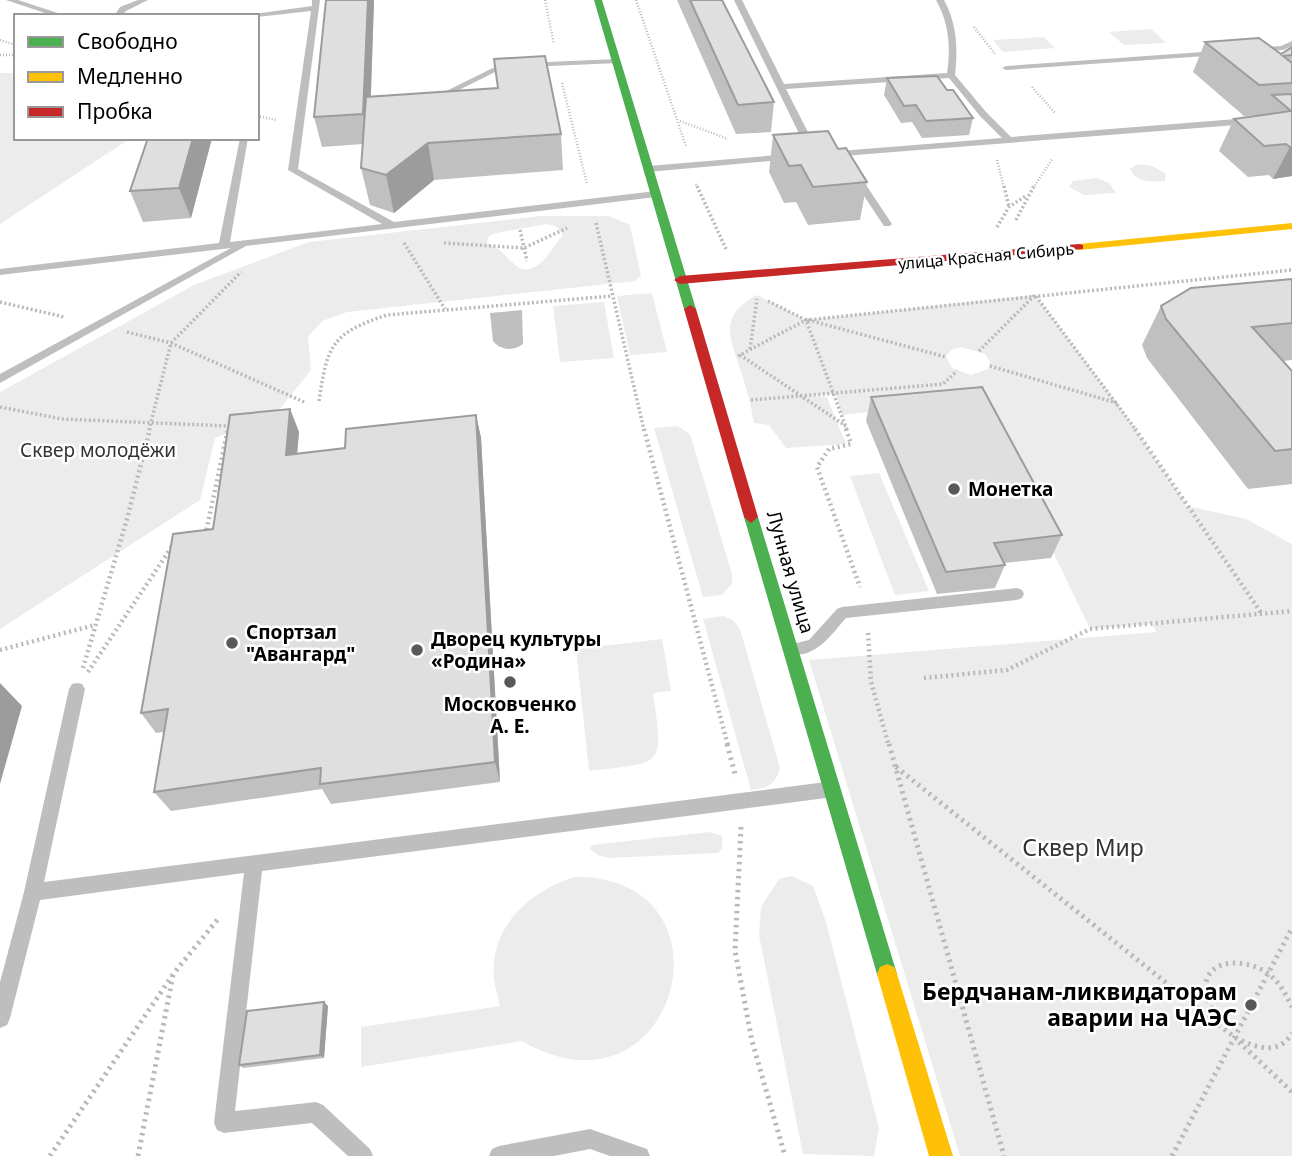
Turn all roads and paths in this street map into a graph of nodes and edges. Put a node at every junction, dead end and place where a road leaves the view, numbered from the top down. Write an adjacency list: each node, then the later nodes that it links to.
1 (10, 0): 9 (lane)
2 (145, 0): 10 (lane)
3 (545, 0): 17 (path)
4 (598, 0): 16 (street, Лунная улица)
5 (636, 0): 24 (path)
6 (738, 0): 20 (lane)
7 (940, 0): 19 (lane)
8 (318, 3): 11 (lane); 38 (lane)
9 (56, 14)
10 (119, 14)
11 (255, 14)
12 (968, 19): 18 (path)
13 (1292, 43): 14 (lane)
14 (1242, 51)
15 (1228, 52): 18 (lane)
16 (615, 61): 17 (lane); 31 (street, Лунная улица)
17 (558, 64): 21 (lane); 34 (path)
18 (1010, 68): 23 (path)
19 (951, 75): 20 (lane); 26 (lane)
20 (781, 87): 29 (lane)
21 (423, 112)
22 (1266, 120): 23 (lane)
23 (1069, 135): 26 (lane); 32 (path)
24 (685, 139)
25 (244, 140): 46 (lane)
26 (1009, 140): 27 (lane)
27 (992, 141): 28 (lane); 35 (path)
28 (841, 153): 29 (lane); 37 (lane)
29 (815, 155): 30 (lane)
30 (688, 165): 31 (lane); 51 (path)
31 (648, 169): 33 (street, Лунная улица)
32 (1029, 193): 35 (path); 36 (path)
33 (656, 194): 34 (lane); 52 (street, Лунная улица)
34 (591, 201): 38 (lane); 54 (path)
35 (1009, 207): 42 (path)
36 (1016, 220)
37 (887, 224)
38 (392, 225): 43 (lane); 56 (path)
39 (571, 226): 47 (path)
40 (1292, 226): 51 (street, улица Красная Сибирь)
41 (519, 227): 47 (path)
42 (997, 227)
43 (273, 239): 44 (lane); 59 (path)
44 (248, 242): 46 (lane); 58 (lane)
45 (443, 243): 47 (path)
46 (224, 245): 50 (lane)
47 (524, 248): 48 (path)
48 (527, 261)
49 (1292, 270): 53 (path)
50 (0, 272)
51 (746, 276): 52 (street, улица Красная Сибирь)
52 (680, 280): 65 (street, Лунная улица)
53 (1035, 295): 57 (path); 61 (path); 73 (path)
54 (612, 296): 56 (path); 92 (path)
55 (0, 302): 58 (path)
56 (445, 309): 71 (path)
57 (806, 320): 60 (path); 60 (path); 63 (path); 68 (path)
58 (98, 326): 59 (path); 67 (lane)
59 (171, 343): 72 (path); 75 (path)
60 (750, 349): 62 (path)
61 (979, 351)
62 (740, 355): 65 (path); 69 (path)
63 (946, 357)
64 (990, 366): 73 (path)
65 (710, 371): 86 (street, Лунная улица)
66 (957, 371): 68 (path)
67 (0, 379)
68 (836, 394): 69 (path); 78 (path)
69 (801, 396): 70 (path); 78 (path)
70 (750, 400)
71 (319, 401)
72 (304, 402)
73 (1118, 404): 84 (path)
74 (0, 407): 75 (path)
75 (151, 422): 76 (path); 85 (path)
76 (228, 426): 77 (path); 79 (path)
77 (241, 426)
78 (846, 426): 82 (path)
79 (196, 535)
80 (176, 541): 89 (path)
81 (1017, 594): 82 (lane)
82 (867, 610): 86 (lane); 90 (path)
83 (1292, 611): 84 (path)
84 (1262, 614): 88 (path)
85 (96, 625): 87 (path); 89 (path)
86 (791, 649): 91 (street, Лунная улица)
87 (0, 650)
88 (924, 678)
89 (77, 689): 94 (lane)
90 (895, 766): 100 (path); 111 (path)
91 (831, 789): 92 (lane); 110 (street, Лунная улица)
92 (743, 801): 93 (lane); 109 (path)
93 (254, 871): 94 (lane); 96 (path); 106 (lane)
94 (33, 892): 99 (lane)
95 (1292, 928): 97 (path)
96 (174, 973): 104 (path); 105 (path)
97 (1268, 973): 98 (path); 100 (path); 102 (path)
98 (1292, 1006)
99 (0, 1018)
100 (1222, 1028): 102 (path)
101 (1292, 1033): 102 (path)
102 (1234, 1037): 103 (path); 112 (path)
103 (1292, 1091)
104 (50, 1156)
105 (138, 1156)
106 (363, 1156)
107 (499, 1156): 108 (lane)
108 (640, 1156)
109 (785, 1156)
110 (941, 1156)
111 (1004, 1156)
112 (1172, 1156)

